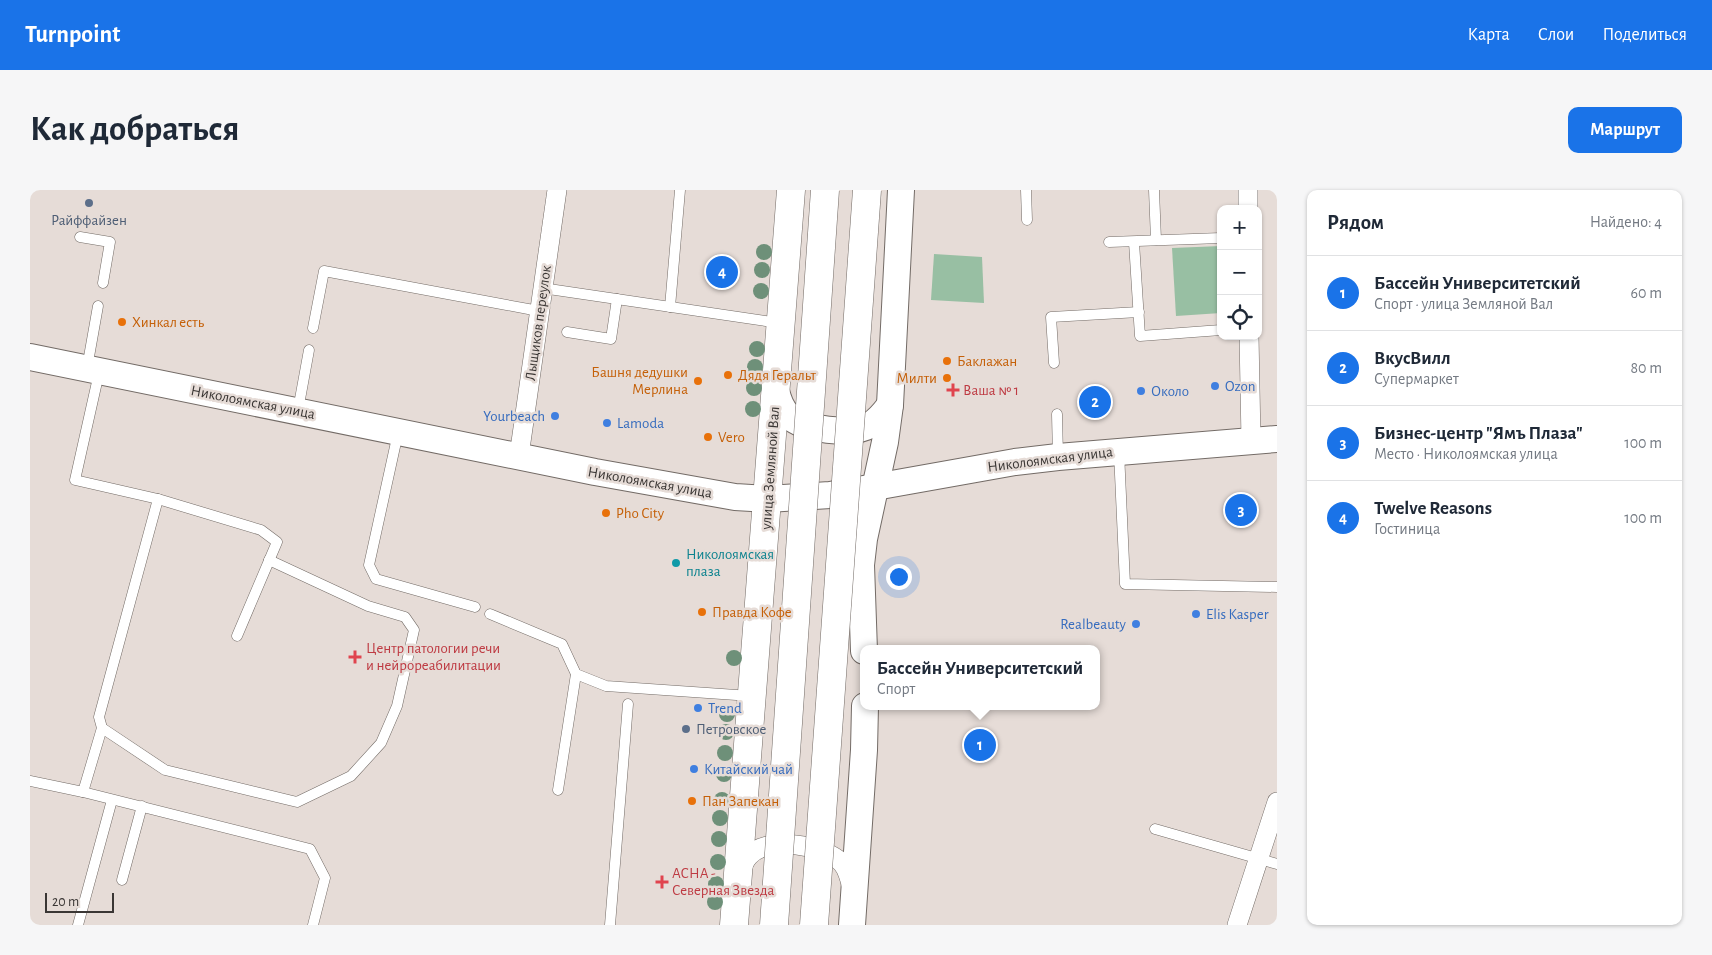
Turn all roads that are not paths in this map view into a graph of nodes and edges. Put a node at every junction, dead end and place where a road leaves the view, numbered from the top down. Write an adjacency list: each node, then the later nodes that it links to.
1 (557, 190): 18 (street, Лыщиков переулок)
2 (680, 190): 21 (lane)
3 (791, 190): 24 (main road, улица Земляной Вал)
4 (825, 190): 73 (main road, bridge)
5 (867, 190): 74 (main road, bridge)
6 (902, 190): 34 (main road)
7 (1026, 190): 11 (lane)
8 (1154, 190): 14 (lane)
9 (1248, 190): 10 (street)
10 (1248, 205)
11 (1027, 220)
12 (80, 237): 17 (lane)
13 (1217, 238): 14 (lane)
14 (1156, 240): 16 (lane)
15 (1109, 242): 16 (lane)
16 (1134, 242): 23 (lane)
17 (103, 282)
18 (542, 288): 19 (lane); 22 (street, Лыщиков переулок)
19 (617, 299): 21 (lane); 27 (lane)
20 (98, 306): 32 (lane)
21 (670, 307): 24 (lane)
22 (539, 311): 25 (lane); 41 (street, Лыщиков переулок)
23 (1139, 312): 26 (lane); 31 (lane)
24 (780, 324): 33 (main road, улица Земляной Вал)
25 (313, 328)
26 (1217, 330)
27 (567, 332)
28 (1249, 340): 39 (street)
29 (309, 350): 35 (lane)
30 (30, 358): 32 (main road, Николоямская улица)
31 (1054, 362)
32 (93, 370): 35 (main road, Николоямская улица); 44 (lane)
33 (776, 391): 34 (main road); 45 (main road, улица Земляной Вал)
34 (890, 405): 43 (main road)
35 (298, 411): 37 (main road, Николоямская улица)
36 (1057, 414): 42 (lane)
37 (398, 432): 41 (main road, Николоямская улица); 48 (lane)
38 (1277, 439): 39 (main road, Николоямская улица)
39 (1251, 440): 40 (main road, Николоямская улица)
40 (1119, 450): 42 (main road, Николоямская улица); 47 (lane)
41 (519, 456): 45 (main road, Николоямская улица)
42 (1058, 457): 43 (main road, Николоямская улица)
43 (875, 488): 45 (main road, Николоямская улица); 51 (main road)
44 (158, 499): 46 (lane); 56 (lane)
45 (768, 500): 53 (main road, улица Земляной Вал)
46 (269, 560): 50 (lane); 56 (lane)
47 (1277, 587)
48 (475, 607)
49 (490, 614): 52 (lane)
50 (237, 636)
51 (864, 645)
52 (576, 674): 53 (lane); 58 (lane)
53 (752, 696): 67 (main road, улица Земляной Вал)
54 (628, 704): 71 (lane)
55 (865, 710): 68 (main road)
56 (102, 728): 59 (lane)
57 (30, 781): 59 (lane)
58 (558, 790)
59 (83, 792): 60 (lane)
60 (112, 800): 62 (lane); 69 (lane)
61 (1277, 802): 64 (street)
62 (142, 806): 66 (lane); 70 (lane)
63 (1155, 830): 64 (lane)
64 (1258, 859): 65 (lane); 76 (street)
65 (1277, 864)
66 (122, 880)
67 (737, 888): 68 (street); 72 (main road, улица Земляной Вал)
68 (854, 899): 75 (main road)
69 (78, 925)
70 (313, 925)
71 (610, 925)
72 (734, 925)
73 (774, 925)
74 (814, 925)
75 (852, 925)
76 (1237, 925)

